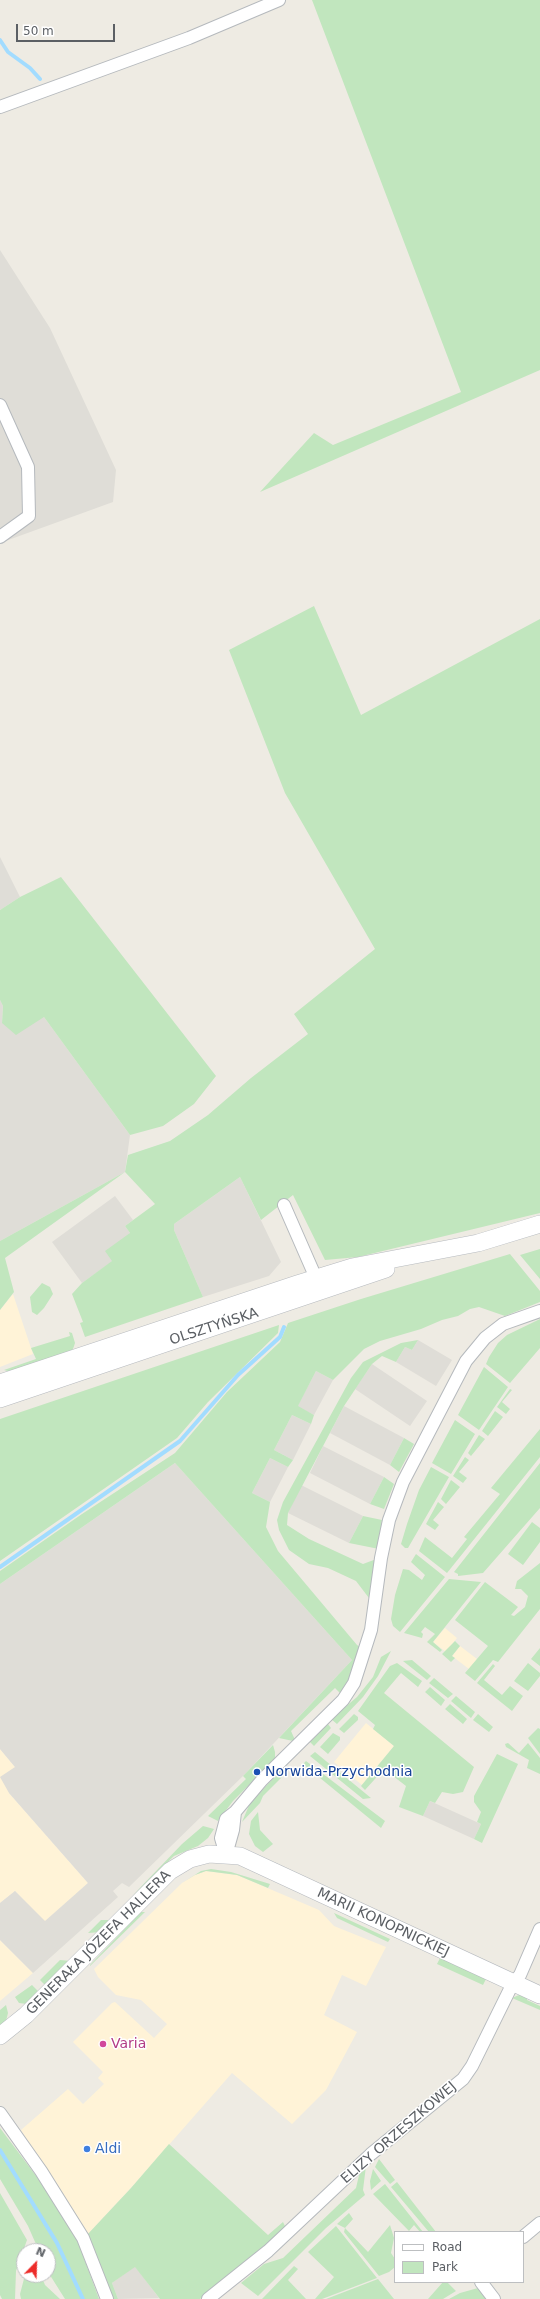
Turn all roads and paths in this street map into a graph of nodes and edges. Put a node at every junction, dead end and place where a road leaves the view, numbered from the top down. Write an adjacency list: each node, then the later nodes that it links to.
1 (279, 0): 2 (street)
2 (0, 107)
3 (0, 405): 4 (street)
4 (0, 537)
5 (284, 1204): 7 (street)
6 (540, 1224): 7 (main road, OLSZTYŃSKA)
7 (319, 1285): 9 (main road, OLSZTYŃSKA); 10 (main road, OLSZTYŃSKA)
8 (540, 1311): 11 (street)
9 (0, 1384)
10 (0, 1399)
11 (226, 1855): 13 (main road, MARII KONOPNICKIEJ); 15 (main road, GENERAŁA JÓZEFA HALLERA)
12 (540, 1929): 13 (street, ELIZY ORZESZKOWEJ)
13 (514, 1983): 14 (main road, MARII KONOPNICKIEJ); 21 (street, ELIZY ORZESZKOWEJ)
14 (540, 1995)
15 (0, 2036)
16 (0, 2113): 20 (street)
17 (540, 2223): 18 (street)
18 (524, 2236)
19 (482, 2283): 22 (street)
20 (107, 2299)
21 (208, 2299)
22 (494, 2299)

